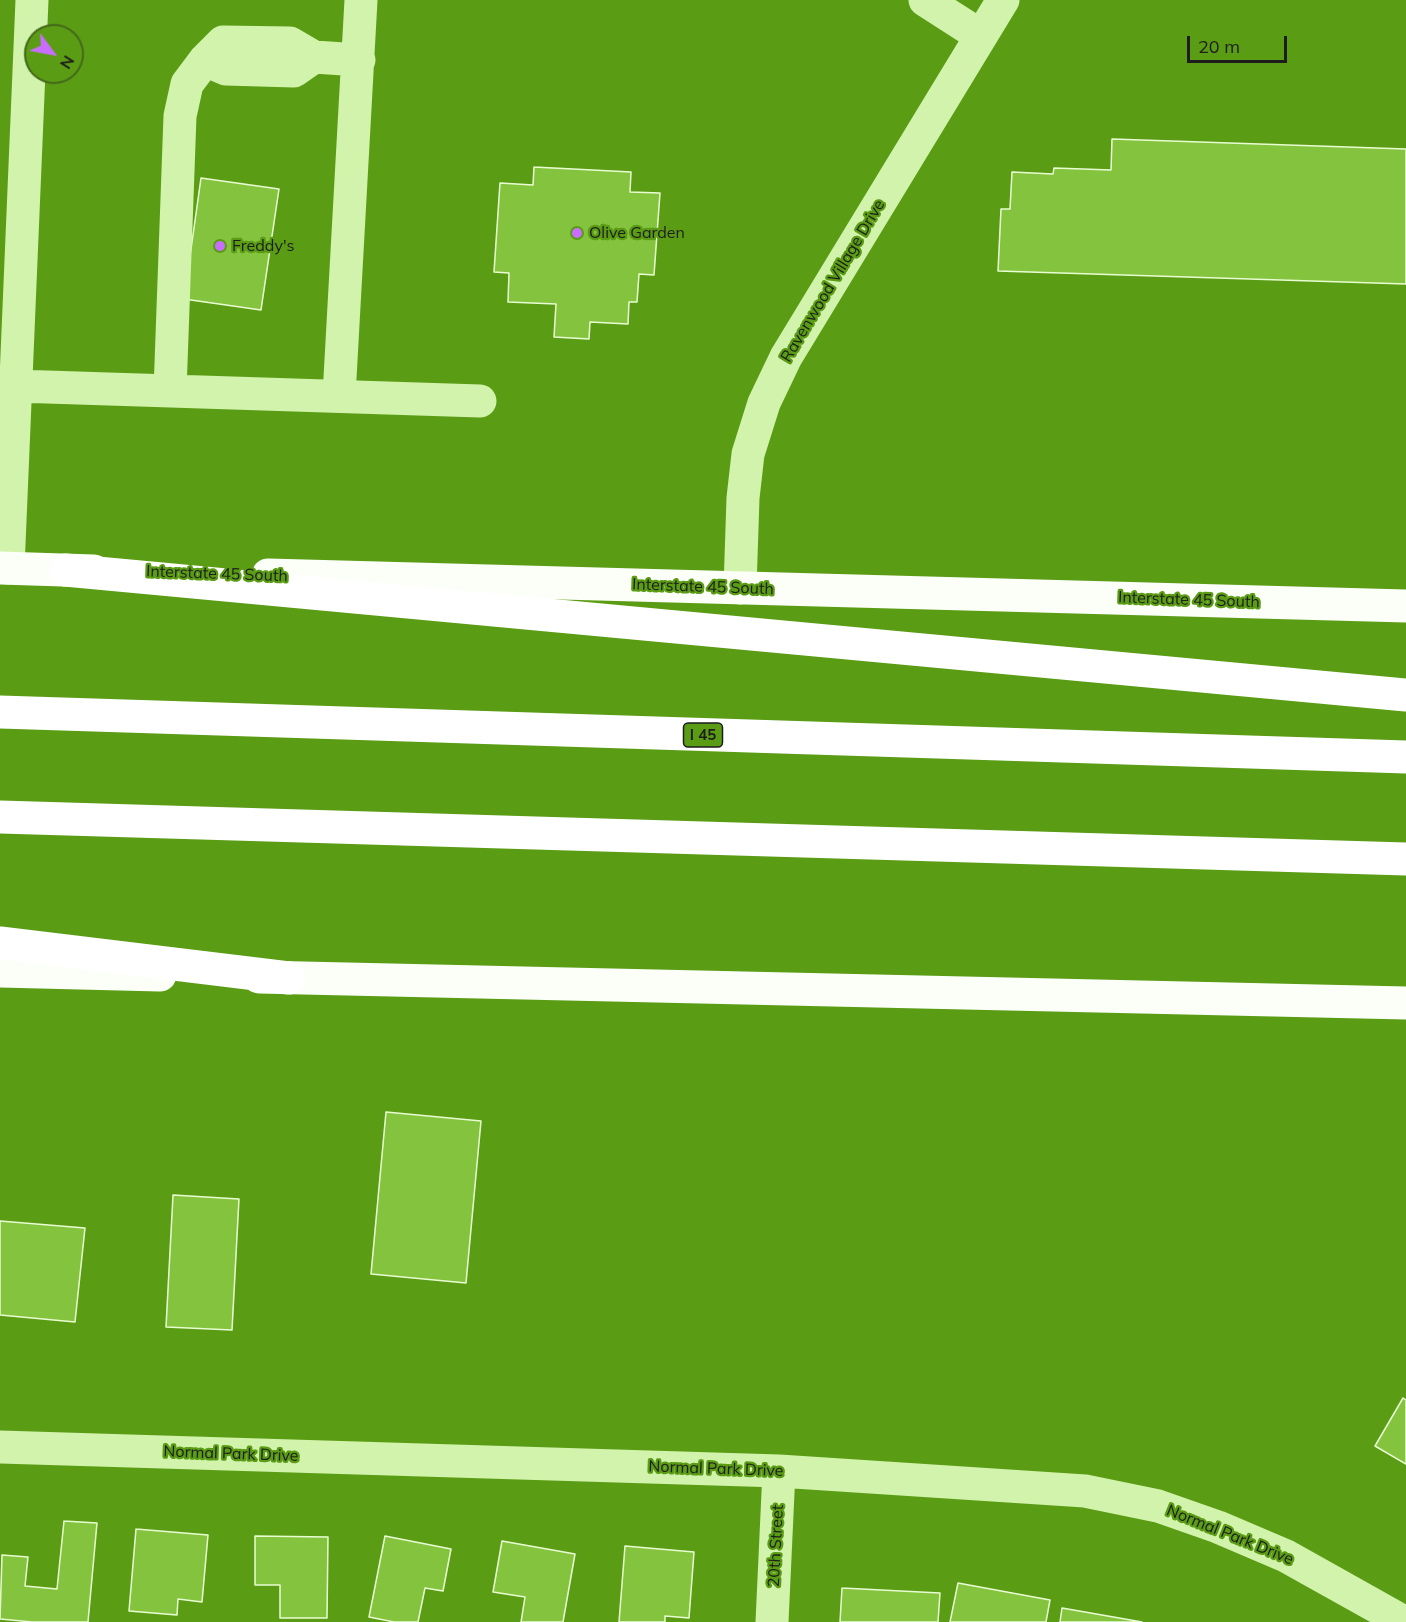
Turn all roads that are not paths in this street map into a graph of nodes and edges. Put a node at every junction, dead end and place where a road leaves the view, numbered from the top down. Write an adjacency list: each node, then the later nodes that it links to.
1 (32, 0): 7 (street)
2 (361, 0): 6 (street)
3 (925, 0): 5 (street)
4 (1003, 0): 5 (street, Ravenwood Village Drive)
5 (981, 36): 13 (street, Ravenwood Village Drive)
6 (359, 60): 8 (street); 9 (street)
7 (16, 386): 8 (street); 11 (street)
8 (170, 391): 9 (street)
9 (339, 396): 10 (street)
10 (480, 401)
11 (4, 568): 12 (main road, Interstate 45 South)
12 (65, 570): 13 (main road, Interstate 45 South); 15 (highway)
13 (740, 588): 14 (main road, Interstate 45 South)
14 (1406, 606)
15 (1406, 695)
16 (0, 712): 17 (highway, I 45)
17 (1406, 757)
18 (0, 817): 19 (highway)
19 (1406, 859)
20 (0, 943): 22 (highway)
21 (0, 971): 22 (main road)
22 (289, 978): 23 (main road)
23 (1406, 1003)
24 (0, 1447): 25 (street, Normal Park Drive)
25 (779, 1471): 26 (street, 20th Street); 27 (street, Normal Park Drive)
26 (772, 1622)
27 (1404, 1622)

